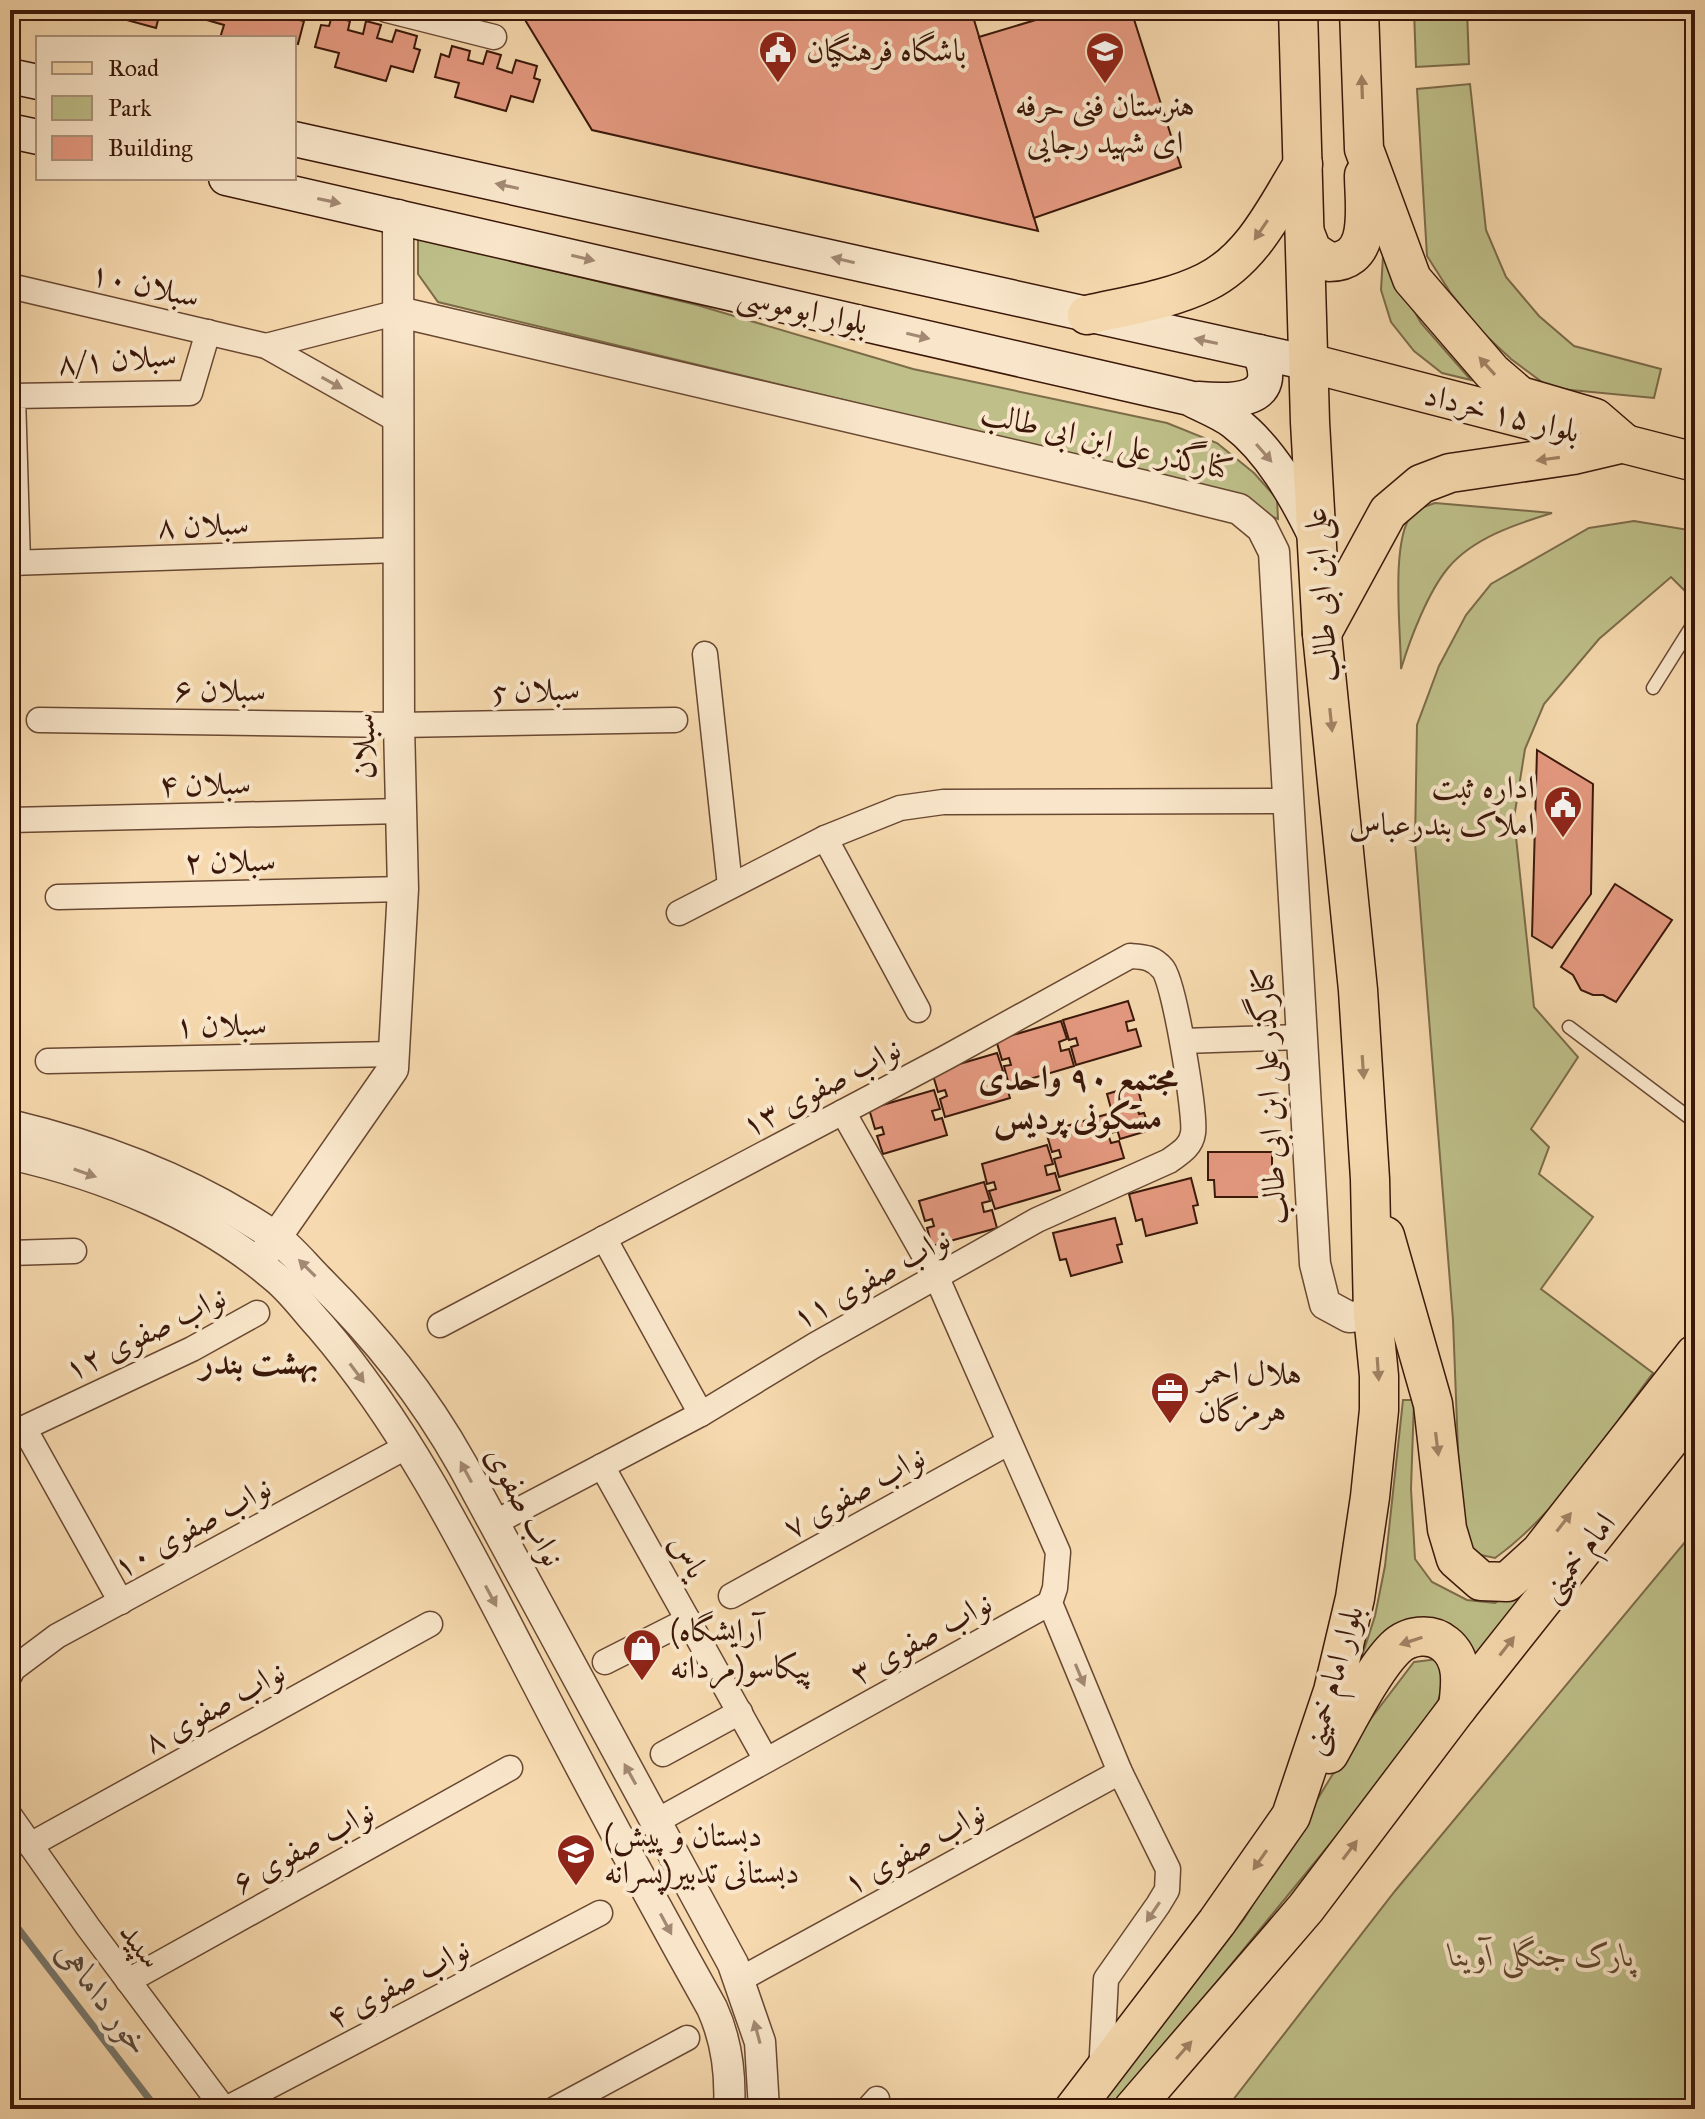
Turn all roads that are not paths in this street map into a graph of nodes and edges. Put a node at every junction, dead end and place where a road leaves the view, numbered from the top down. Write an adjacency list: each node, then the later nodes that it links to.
1 (387, 10): 4 (street)
2 (1298, 10): 11 (main road, علی ابن ابی طالب)
3 (1359, 10): 10 (main road, one-way to 3)
4 (494, 37)
5 (10, 76): 6 (main road)
6 (36, 82)
7 (10, 131): 8 (main road)
8 (36, 137)
9 (296, 139): 17 (main road, بلوار ابوموسی, one-way to 9)
10 (1364, 149): 14 (main road); 24 (main road, one-way to 10)
11 (1303, 164): 14 (main road, علی ابن ابی طالب); 17 (main road, one-way to 17)
12 (235, 180): 13 (main road, بلوار ابوموسی, one-way to 13)
13 (398, 215): 16 (street, سبلان); 22 (main road, بلوار ابوموسی, one-way to 22)
14 (1305, 233): 21 (main road, علی ابن ابی طالب)
15 (10, 286): 18 (street, سبلان ۱۰)
16 (399, 312): 19 (street, سبلان ۱۰); 23 (street, سبلان); 36 (street, کنارگذر علی ابن ابی طالب)
17 (1087, 315): 20 (main road, بلوار ابوموسی, one-way to 17)
18 (208, 332): 19 (street, سبلان ۱۰); 28 (street, سبلان ۸/۱)
19 (266, 346): 23 (street, سبلان ۱۰, one-way to 23)
20 (1259, 352): 21 (main road, بلوار ابوموسی); 22 (main road)
21 (1309, 363): 24 (main road, بلوار ۱۵ خرداد); 26 (main road, علی ابن ابی طالب)
22 (1189, 398): 26 (main road, بلوار ابوموسی, one-way to 26)
23 (399, 421): 27 (street, سبلان)
24 (1624, 443): 25 (main road, بلوار ۱۵ خرداد); 30 (main road, one-way to 30)
25 (1695, 462)
26 (1317, 538): 30 (main road, علی ابن ابی طالب)
27 (399, 550): 28 (street, سبلان ۸); 35 (street, سبلان)
28 (14, 563)
29 (1695, 621): 32 (lane)
30 (1322, 634): 54 (main road, علی ابن ابی طالب, one-way to 54)
31 (705, 654): 40 (street)
32 (1653, 688)
33 (39, 720): 35 (street, سبلان ۶)
34 (675, 720): 35 (street, سبلان 5)
35 (399, 725): 37 (street, سبلان)
36 (1288, 801): 39 (street); 46 (street, کنارگذر علی ابن ابی طالب)
37 (402, 811): 38 (street, سبلان ۴); 41 (street, سبلان)
38 (10, 820)
39 (825, 838): 40 (street); 44 (street)
40 (730, 886): 43 (street)
41 (403, 889): 42 (street, سبلان ۲); 48 (street, سبلان)
42 (58, 897)
43 (679, 913)
44 (918, 1010)
45 (1569, 1027): 51 (lane)
46 (1301, 1037): 47 (street); 62 (street, کنارگذر علی ابن ابی طالب)
47 (1183, 1041): 50 (street, نواب صفوی ۱۳); 60 (street, نواب صفوی ۱۱)
48 (395, 1054): 49 (street, سبلان ۱); 55 (street, سبلان)
49 (48, 1061)
50 (843, 1112): 56 (street, نواب صفوی ۱۳); 60 (street)
51 (1695, 1122)
52 (10, 1125): 55 (street, نواب صفوی)
53 (10, 1154): 59 (street, one-way to 59)
54 (1370, 1179): 62 (main road, بلوار امام خمینی); 64 (main road, one-way to 64)
55 (275, 1237): 59 (street, سبلان); 70 (street, نواب صفوی, one-way to 55)
56 (604, 1238): 63 (street, نواب صفوی ۱۳); 66 (street)
57 (74, 1251): 58 (street)
58 (10, 1253)
59 (258, 1263): 68 (street, one-way to 68)
60 (937, 1278): 66 (street, نواب صفوی ۱۱); 67 (street)
61 (257, 1313): 73 (street, نواب صفوی ۱۲)
62 (1373, 1315): 86 (main road, بلوار امام خمینی, one-way to 86)
63 (440, 1325)
64 (1695, 1354)
65 (1695, 1408): 79 (main road, امام خمینی, one-way to 65)
66 (701, 1414): 69 (street, نواب صفوی ۱۱)
67 (1008, 1443): 72 (street, نواب صفوی ۷); 74 (street)
68 (406, 1447): 71 (street); 73 (street, نواب صفوی ۱۰)
69 (602, 1466): 70 (street, نواب صفوی ۱۱); 75 (street, یاس)
70 (494, 1523): 71 (street); 87 (street, نواب صفوی, one-way to 70)
71 (462, 1541): 88 (street, one-way to 88)
72 (731, 1596)
73 (121, 1602): 78 (street, نواب صفوی ۱۰)
74 (1050, 1603): 82 (street, نواب صفوی ۳); 84 (street, one-way to 84)
75 (688, 1620): 77 (street); 80 (street, یاس)
76 (430, 1624): 89 (street, نواب صفوی ۸)
77 (605, 1662)
78 (11, 1672)
79 (1458, 1707): 86 (main road, one-way to 86); 100 (main road, one-way to 79)
80 (740, 1712): 81 (street); 82 (street, یاس)
81 (663, 1754)
82 (766, 1760): 87 (street, نواب صفوی ۳)
83 (510, 1768): 92 (street, نواب صفوی ۶)
84 (1120, 1772): 91 (street, نواب صفوی ۱); 94 (street, one-way to 94)
85 (10, 1816): 89 (street, سپید)
86 (1291, 1816): 94 (main road, بلوار امام خمینی, one-way to 94)
87 (655, 1822): 88 (street); 91 (street, نواب صفوی)
88 (621, 1841): 97 (street, one-way to 97)
89 (30, 1845): 92 (street, سپید)
90 (600, 1913): 95 (street, نواب صفوی ۴)
91 (739, 1980): 98 (street, نواب صفوی, one-way to 91)
92 (128, 1981): 95 (street, سپید)
93 (687, 2038): 96 (street)
94 (1101, 2073): 99 (main road, بلوار امام خمینی)
95 (225, 2109)
96 (555, 2109)
97 (729, 2109)
98 (764, 2109)
99 (1074, 2109)
100 (1133, 2109)

